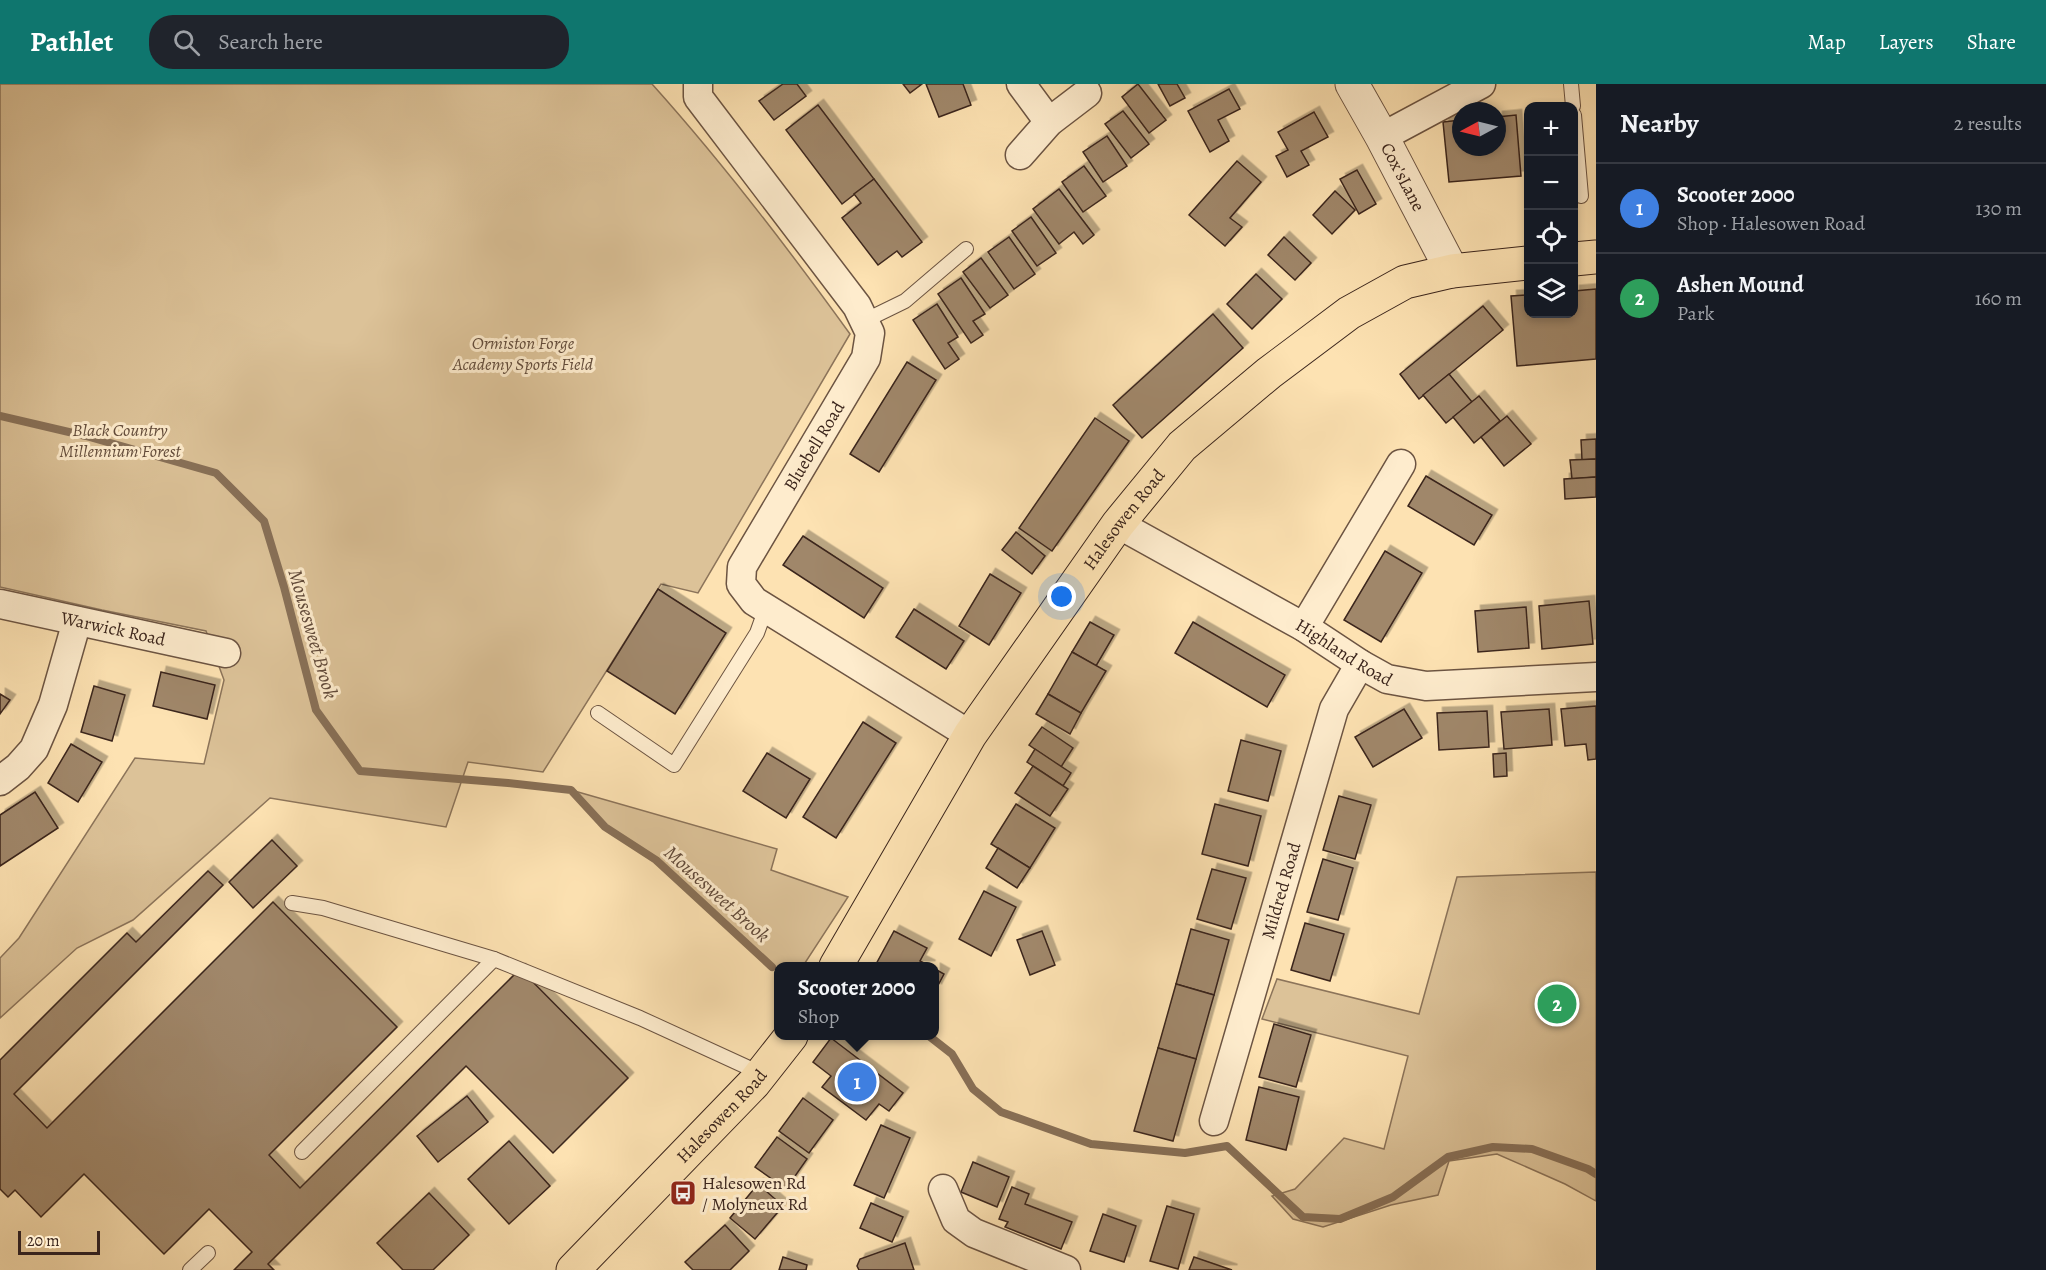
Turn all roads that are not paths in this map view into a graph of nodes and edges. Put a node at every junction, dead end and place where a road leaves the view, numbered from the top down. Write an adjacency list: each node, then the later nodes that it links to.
1 (698, 84): 18 (street, Bluebell Road)
2 (1021, 84): 8 (street)
3 (1352, 84): 9 (street, Cox'sLane)
4 (1481, 84): 9 (street)
5 (1571, 84): 7 (lane)
6 (1087, 93): 8 (street)
7 (1573, 102)
8 (1049, 122): 10 (street)
9 (1382, 137): 17 (street, Cox'sLane)
10 (1020, 155)
11 (1578, 156): 12 (lane)
12 (1581, 196)
13 (966, 249): 18 (lane)
14 (1596, 257): 15 (main road)
15 (1578, 259)
16 (1524, 263): 17 (main road, Halesowen Road)
17 (1452, 271): 20 (main road, Halesowen Road)
18 (864, 321): 22 (street, Bluebell Road)
19 (1401, 464): 24 (street)
20 (1118, 524): 24 (street, Highland Road); 29 (main road, Halesowen Road)
21 (0, 604): 23 (street, Warwick Road)
22 (766, 608): 28 (lane); 29 (street, Bluebell Road)
23 (77, 621): 25 (street, Warwick Road); 30 (street)
24 (1304, 627): 26 (street, Highland Road)
25 (226, 653)
26 (1360, 664): 27 (street, Highland Road); 36 (street, Mildred Road)
27 (1596, 677)
28 (598, 713)
29 (970, 735): 33 (main road, Halesowen Road)
30 (0, 781)
31 (292, 903): 32 (lane)
32 (494, 959): 35 (lane); 37 (lane)
33 (839, 962)
34 (787, 1040): 35 (main road, Halesowen Road)
35 (762, 1074): 41 (main road, Halesowen Road)
36 (1214, 1120)
37 (302, 1152)
38 (943, 1189): 42 (street)
39 (208, 1253): 40 (lane)
40 (190, 1270)
41 (573, 1270)
42 (1066, 1270)

